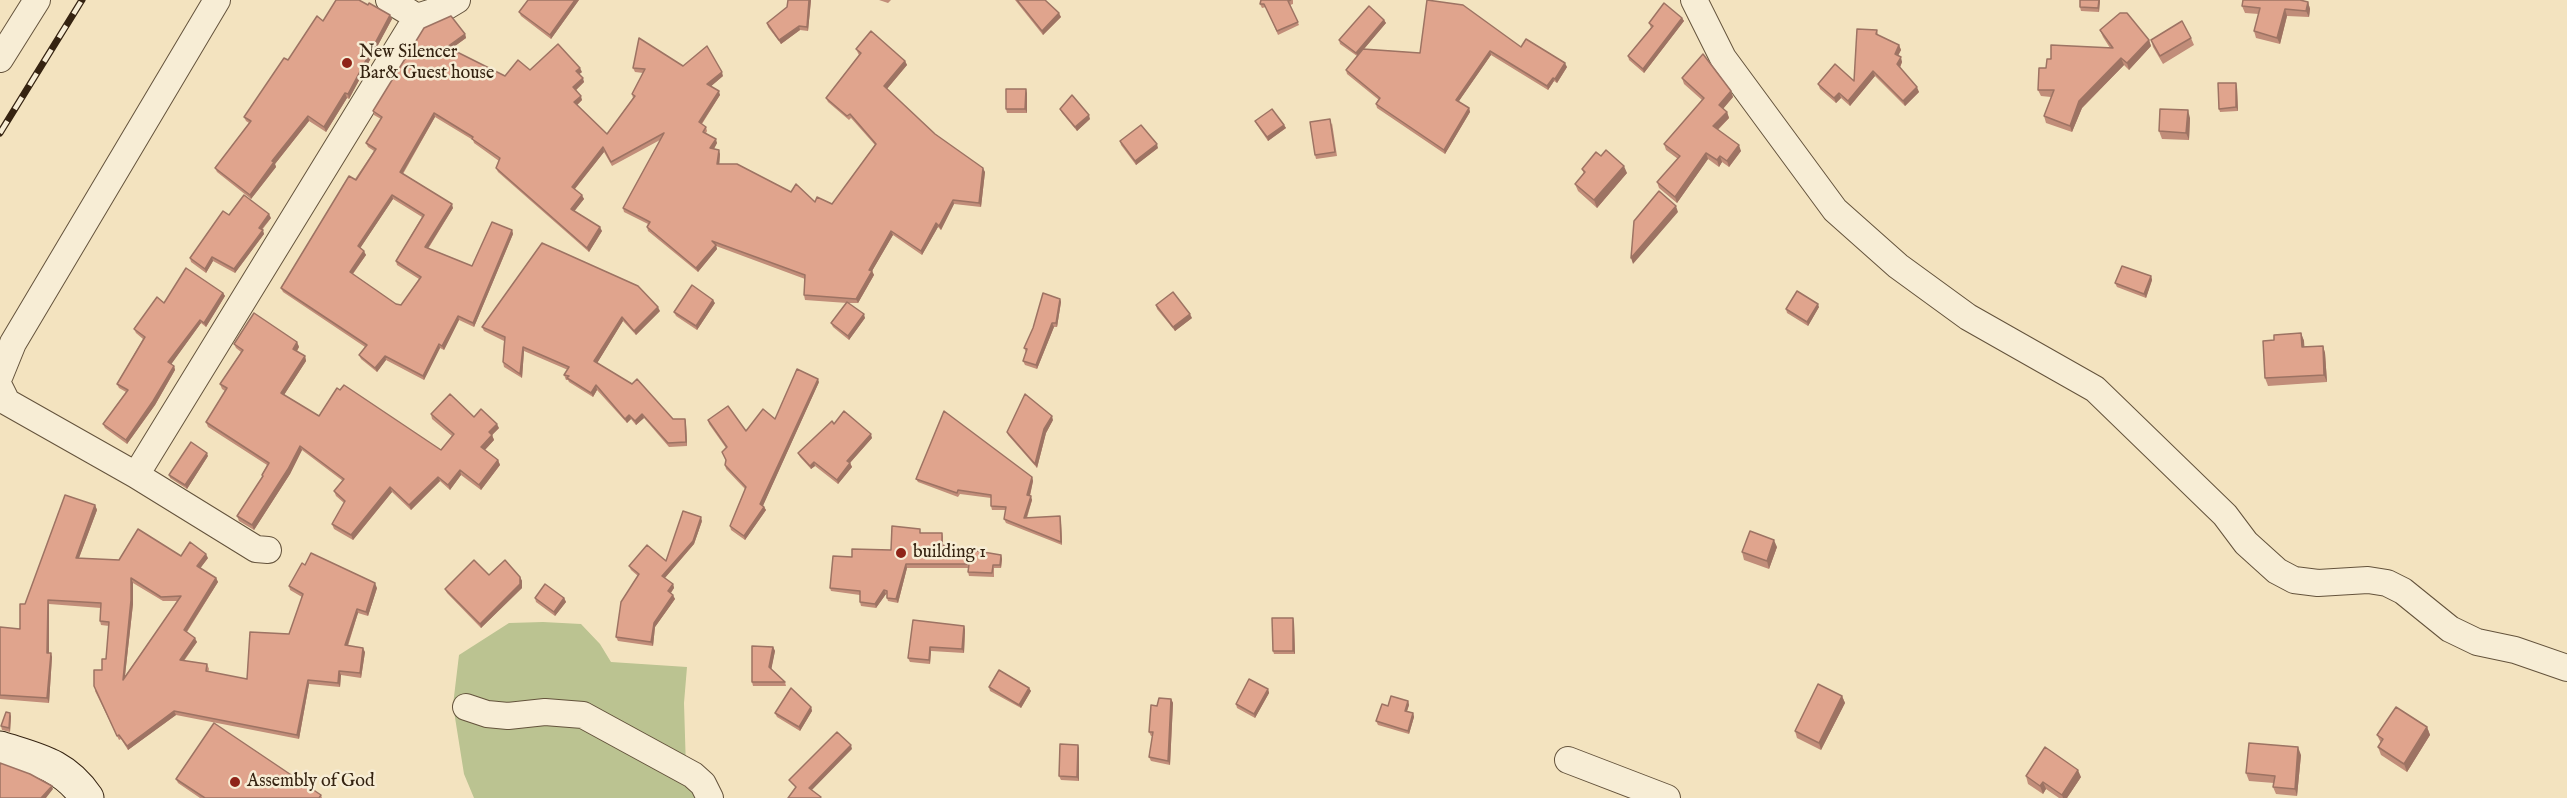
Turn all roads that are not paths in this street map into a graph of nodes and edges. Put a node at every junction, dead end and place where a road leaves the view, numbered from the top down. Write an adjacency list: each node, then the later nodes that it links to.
1 (37, 0): 7 (street)
2 (217, 0): 8 (street)
3 (389, 0): 6 (street)
4 (457, 0): 6 (street)
5 (1694, 0): 12 (street)
6 (417, 16): 10 (street)
7 (0, 59)
8 (0, 375)
9 (0, 388): 10 (street)
10 (136, 475): 11 (street)
11 (268, 550)
12 (2567, 668)
13 (466, 707): 17 (street)
14 (0, 748): 16 (street)
15 (1568, 760): 18 (street)
16 (87, 798)
17 (710, 798)
18 (1667, 798)

